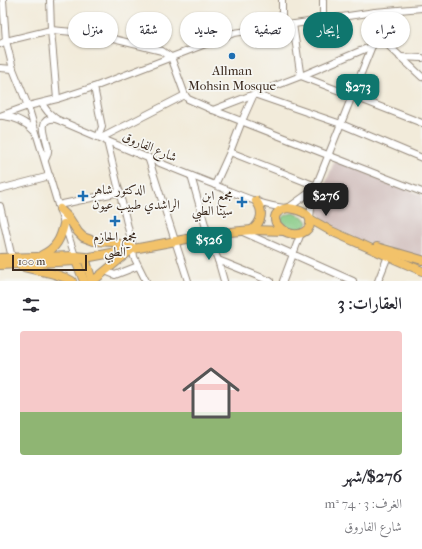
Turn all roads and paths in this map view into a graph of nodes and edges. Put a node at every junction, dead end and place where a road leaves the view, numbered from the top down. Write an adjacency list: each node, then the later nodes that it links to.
1 (3, 0): 12 (street)
2 (50, 0): 9 (street)
3 (282, 0): 6 (street)
4 (323, 0): 7 (street)
5 (422, 8): 8 (street)
6 (282, 12)
7 (323, 12)
8 (376, 12)
9 (51, 30): 12 (street); 18 (street); 28 (street)
10 (240, 32): 18 (street)
11 (295, 38): 22 (street)
12 (6, 41): 13 (street); 21 (street)
13 (0, 44)
14 (367, 48): 22 (street)
15 (371, 48): 27 (street)
16 (391, 48): 17 (street)
17 (400, 56): 19 (street); 23 (street)
18 (171, 58): 24 (street); 26 (street)
19 (422, 58)
20 (0, 68): 21 (street)
21 (13, 69): 30 (street)
22 (302, 76): 25 (street); 27 (street)
23 (422, 77)
24 (94, 87): 28 (street); 38 (street)
25 (254, 94): 31 (street); 34 (street); 36 (street)
26 (185, 95): 31 (street); 38 (street)
27 (352, 96): 35 (street); 36 (street)
28 (57, 99): 29 (street)
29 (42, 104): 30 (street); 33 (street)
30 (28, 106): 32 (street); 37 (street)
31 (213, 110): 34 (street)
32 (1, 116): 37 (street)
33 (56, 119): 38 (street, شارع الفاروق); 44 (street)
34 (242, 121): 40 (street); 41 (street)
35 (422, 123)
36 (341, 124): 41 (street); 43 (street)
37 (37, 134): 44 (street)
38 (99, 137): 39 (street, شارع الفاروق)
39 (107, 141): 42 (street, شارع الفاروق); 50 (street)
40 (230, 152): 47 (street); 48 (street)
41 (329, 155): 48 (street); 51 (street)
42 (148, 157): 46 (street, شارع الفاروق); 64 (street)
43 (422, 158)
44 (45, 160): 45 (street)
45 (50, 176): 49 (street); 54 (street)
46 (191, 176): 47 (street, شارع الفاروق); 63 (street)
47 (215, 185): 52 (street, شارع الفاروق)
48 (315, 188): 55 (street); 56 (street)
49 (0, 189)
50 (120, 192): 54 (street); 66 (street)
51 (422, 192)
52 (256, 201): 55 (street, شارع الفاروق); 59 (main road)
53 (0, 206): 75 (street)
54 (59, 207): 57 (street); 66 (main road)
55 (286, 208): 56 (main road, شارع الفاروق); 61 (main road)
56 (310, 219): 60 (main road, شارع الفاروق); 62 (main road)
57 (64, 224): 68 (main road); 71 (street)
58 (241, 230): 59 (main road, شارع الفاروق); 63 (main road, شارع الفاروق); 67 (street)
59 (252, 230): 61 (main road, شارع الفاروق)
60 (331, 231): 62 (main road, شارع الفاروق); 65 (main road, شارع الفاروق)
61 (285, 232): 62 (main road, شارع الفاروق)
62 (302, 233): 67 (street)
63 (208, 235): 64 (main road, شارع الفاروق); 73 (street)
64 (174, 241): 66 (main road, شارع الفاروق); 84 (street)
65 (360, 243): 69 (main road, شارع الفاروق); 74 (main road, شارع الفاروق)
66 (133, 248): 72 (main road, شارع الفاروق); 77 (street); 78 (main road)
67 (293, 254): 87 (street); 88 (street)
68 (37, 256): 71 (main road); 75 (main road)
69 (388, 256): 79 (main road, شارع الفاروق); 89 (street)
70 (0, 258): 75 (main road)
71 (76, 258): 72 (main road, شارع الفاروق); 75 (main road); 81 (main road)
72 (85, 258): 82 (main road)
73 (218, 260): 85 (street); 86 (street)
74 (422, 260)
75 (13, 261): 76 (main road); 80 (main road)
76 (0, 265)
77 (138, 266): 78 (street); 83 (street)
78 (105, 271): 82 (main road)
79 (422, 271)
80 (72, 281)
81 (84, 281)
82 (92, 281)
83 (146, 281)
84 (188, 281)
85 (224, 281)
86 (270, 281)
87 (283, 281)
88 (353, 281)
89 (378, 281)

